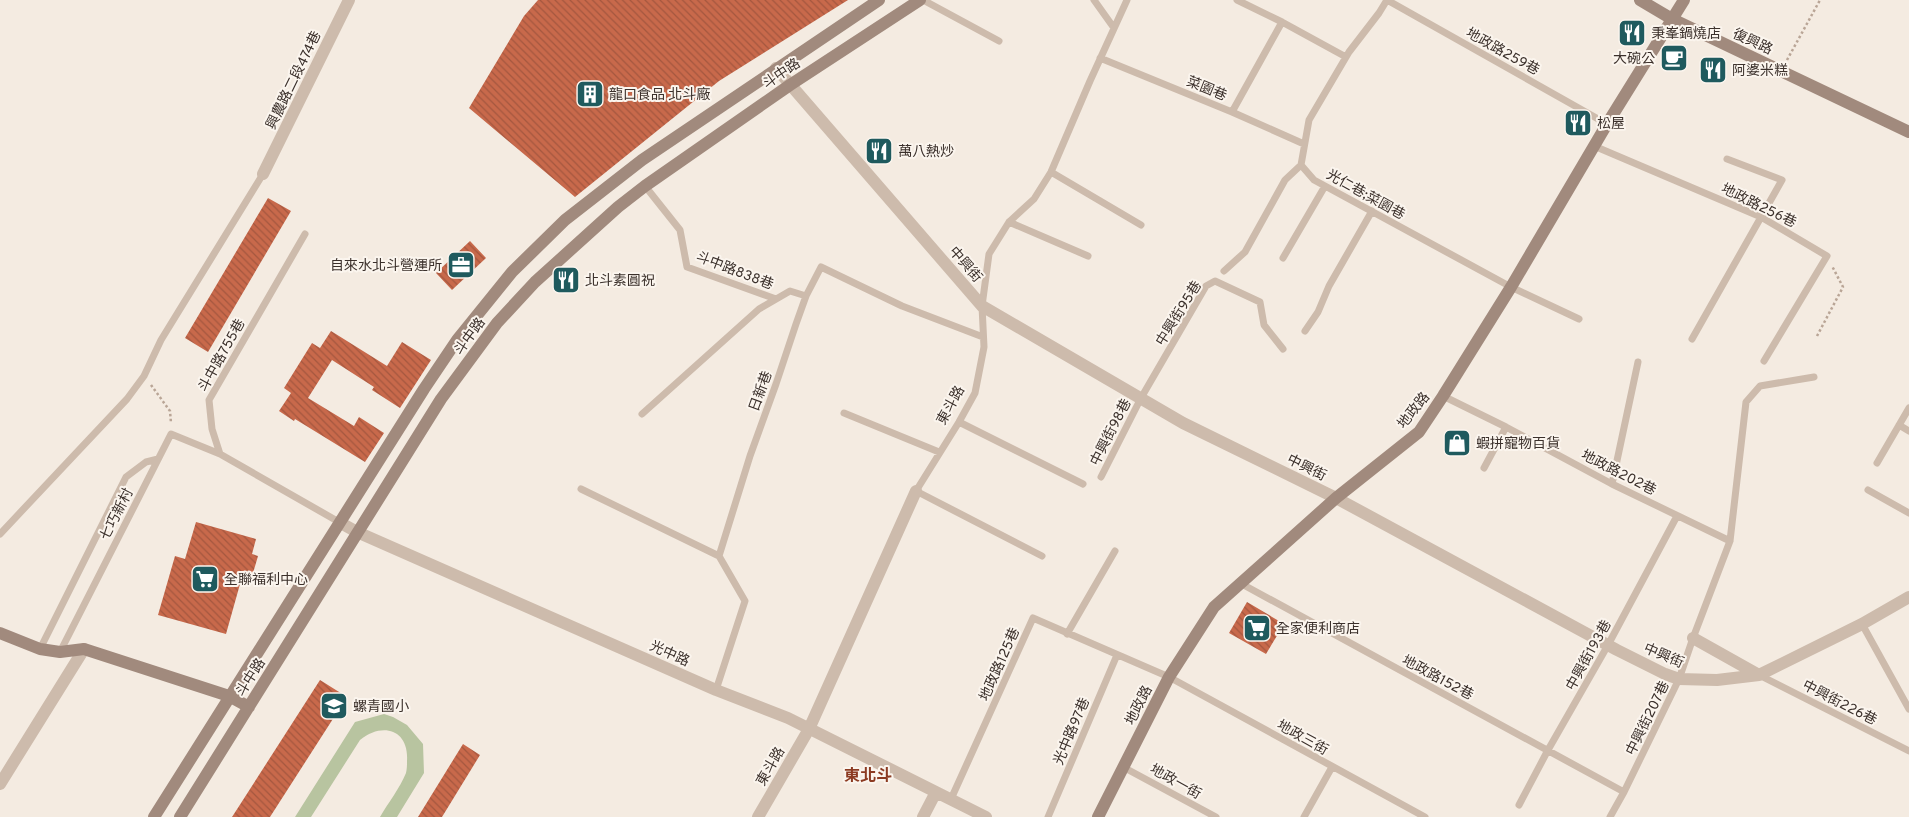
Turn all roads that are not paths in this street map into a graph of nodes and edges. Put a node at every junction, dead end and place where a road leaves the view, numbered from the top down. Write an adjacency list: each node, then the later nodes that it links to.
1 (349, 0): 26 (street, 興農路二段474巷)
2 (879, 0): 16 (main road, 斗中路)
3 (921, 0): 13 (lane); 17 (main road, 斗中路)
4 (1094, 0): 12 (lane)
5 (1127, 0): 12 (lane, 東斗路)
6 (1237, 0): 11 (lane)
7 (1387, 0): 14 (lane); 19 (lane, 地政路259巷)
8 (1640, 0): 10 (main road, 復興路)
9 (1684, 0): 10 (main road, 地政路)
10 (1672, 19): 19 (main road, 地政路); 20 (main road, 復興路)
11 (1282, 22): 14 (lane); 18 (lane)
12 (1114, 28): 15 (lane, 東斗路)
13 (999, 40)
14 (1346, 57): 21 (lane)
15 (1100, 58): 18 (lane, 菜園巷); 25 (lane, 東斗路)
16 (776, 68): 17 (street, 中興街); 49 (main road, 斗中路)
17 (790, 85): 27 (main road, 斗中路); 40 (street, 中興街)
18 (1232, 112): 21 (lane, 菜園巷)
19 (1607, 124): 22 (main road, 地政路)
20 (1909, 132)
21 (1304, 144): 24 (lane)
22 (1594, 146): 30 (lane, 地政路256巷); 37 (main road, 地政路)
23 (1727, 159): 30 (lane)
24 (1301, 165): 28 (lane, 光仁巷;菜園巷); 36 (lane)
25 (1051, 172): 31 (lane, 東斗路); 32 (lane)
26 (263, 174): 76 (lane)
27 (645, 186): 39 (lane, 斗中路838巷); 52 (main road, 斗中路)
28 (1325, 186): 29 (lane, 光仁巷;菜園巷); 35 (lane)
29 (1372, 211): 37 (lane, 光仁巷;菜園巷); 42 (lane)
30 (1761, 217): 44 (lane); 46 (lane, 地政路256巷)
31 (1009, 222): 34 (lane); 40 (lane, 東斗路)
32 (1141, 225)
33 (305, 234): 61 (lane, 斗中路755巷)
34 (1088, 256)
35 (1283, 258)
36 (1224, 271)
37 (1511, 287): 41 (lane, 光仁巷;菜園巷); 50 (main road, 地政路)
38 (806, 296): 39 (lane, 斗中路838巷); 43 (lane, 日新巷); 79 (lane, 日新巷)
39 (776, 299): 55 (lane, 斗中路838巷)
40 (982, 306): 43 (lane, 東斗路); 51 (street, 中興街)
41 (1579, 319)
42 (1305, 332)
43 (983, 338): 56 (lane, 東斗路)
44 (1692, 339)
45 (1282, 349): 51 (lane, 中興街95巷)
46 (1764, 361)
47 (1638, 362): 67 (lane)
48 (1814, 377): 77 (lane, 中興街207巷)
49 (424, 389): 52 (main road); 74 (main road, 斗中路)
50 (1443, 396): 58 (lane, 地政路202巷); 71 (main road, 地政路)
51 (1142, 398): 65 (lane, 中興街98巷); 71 (street, 中興街)
52 (441, 399): 75 (main road, 斗中路)
53 (1909, 408): 57 (lane)
54 (844, 413): 60 (lane)
55 (642, 414)
56 (960, 422): 60 (lane, 東斗路); 66 (lane)
57 (1899, 425): 59 (lane); 63 (lane)
58 (1506, 427): 64 (lane); 67 (lane, 地政路202巷)
59 (1909, 431)
60 (939, 452): 70 (lane, 東斗路)
61 (220, 454): 62 (lane, 七巧新村); 74 (lane)
62 (158, 459): 89 (lane); 90 (lane, 七巧新村)
63 (1877, 462)
64 (1484, 468)
65 (1102, 477)
66 (1083, 484)
67 (1612, 484): 73 (lane, 地政路202巷)
68 (581, 489): 79 (lane)
69 (1868, 490): 72 (lane)
70 (916, 491): 80 (lane); 99 (street, 東斗路)
71 (1336, 498): 81 (main road, 地政路); 87 (street, 中興街)
72 (1909, 512)
73 (1678, 516): 77 (lane, 地政路202巷); 87 (lane, 中興街193巷)
74 (339, 522): 75 (street, 光中路); 96 (main road, 斗中路)
75 (357, 532): 95 (street, 光中路); 97 (main road, 斗中路)
76 (0, 534)
77 (1730, 541): 86 (lane, 中興街207巷)
78 (1114, 551): 85 (lane)
79 (720, 556): 95 (lane)
80 (1042, 556)
81 (1240, 584): 93 (main road, 地政路); 100 (lane, 地政路152巷)
82 (1909, 597): 83 (street, 中興街)
83 (1862, 624): 92 (street, 中興街); 98 (lane)
84 (0, 633): 89 (main road)
85 (1067, 634): 91 (lane, 地政路125巷); 107 (lane, 地政路125巷)
86 (1693, 638): 92 (street); 94 (lane, 中興街207巷)
87 (1608, 645): 94 (street, 中興街); 100 (lane, 中興街193巷)
88 (84, 648): 90 (main road); 96 (main road); 104 (street)
89 (40, 649): 90 (main road)
90 (60, 652)
91 (1117, 656): 93 (lane, 地政路125巷); 114 (lane, 光中路97巷)
92 (1759, 675): 94 (street, 中興街); 101 (lane, 中興街226巷)
93 (1169, 677): 102 (main road, 地政路); 103 (lane, 地政三街)
94 (1679, 679): 106 (lane, 中興街207巷)
95 (716, 690): 99 (street, 光中路)
96 (229, 696): 97 (main road); 109 (main road, 斗中路)
97 (249, 707): 110 (main road, 斗中路)
98 (1909, 709)
99 (809, 729): 105 (street, 光中路); 111 (street, 東斗路)
100 (1548, 750): 106 (lane, 地政路152巷); 108 (lane, 中興街193巷)
101 (1909, 751)
102 (1124, 767): 115 (main road, 地政路); 116 (lane, 地政一街)
103 (1332, 768): 117 (lane); 118 (lane, 地政三街)
104 (0, 784)
105 (936, 792): 107 (street, 光中路); 112 (street)
106 (1624, 792): 119 (lane, 中興街207巷)
107 (951, 799): 113 (street, 光中路)
108 (1519, 805)
109 (154, 817)
110 (180, 817)
111 (758, 817)
112 (923, 817)
113 (986, 817)
114 (1048, 817)
115 (1098, 817)
116 (1216, 817)
117 (1304, 817)
118 (1425, 817)
119 (1610, 817)

